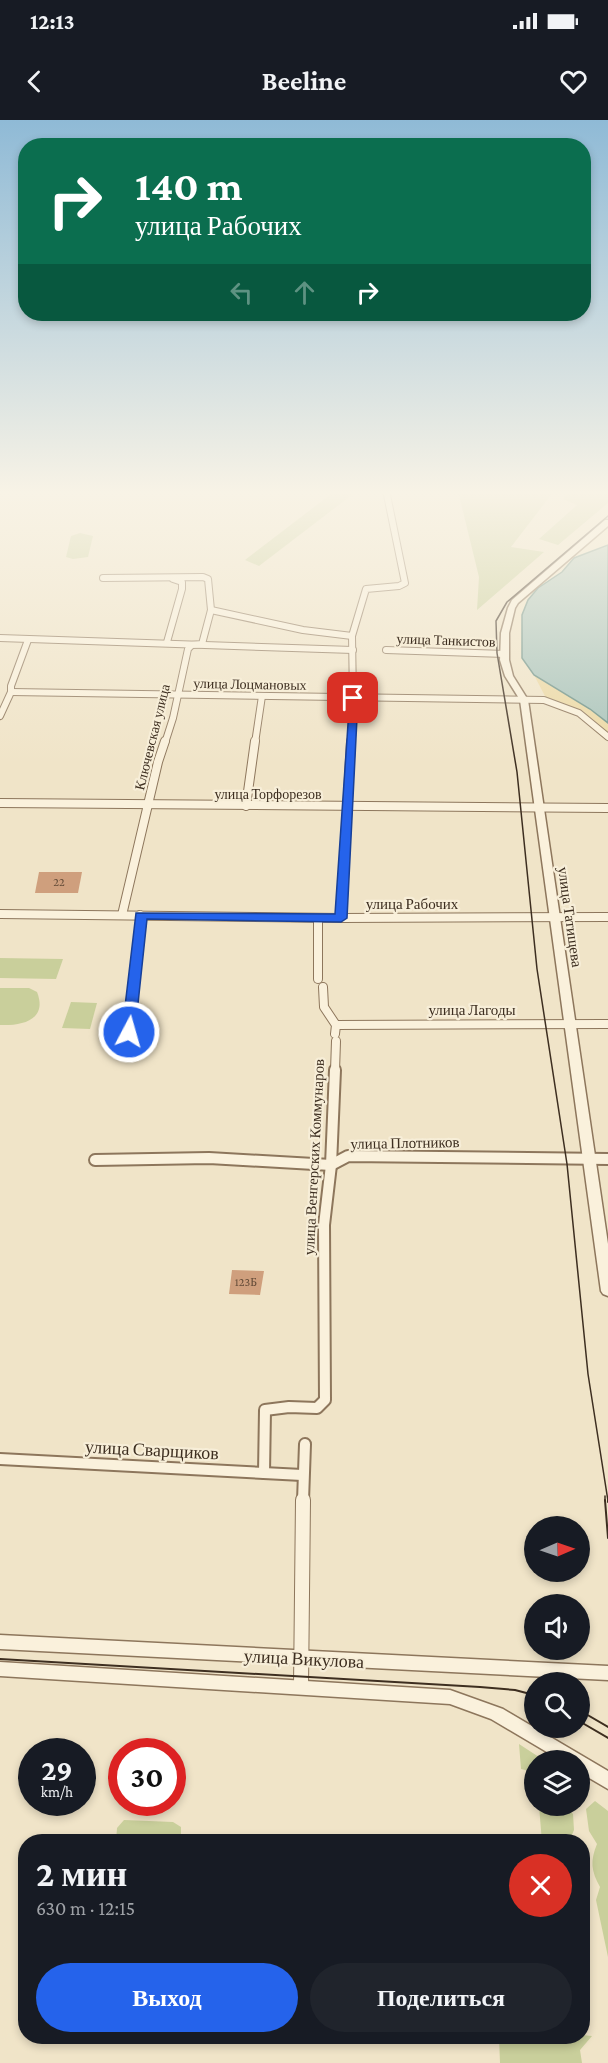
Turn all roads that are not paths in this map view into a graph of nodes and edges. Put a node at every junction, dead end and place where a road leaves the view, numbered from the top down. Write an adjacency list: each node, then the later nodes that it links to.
1 (181, 582): 9 (street)
2 (208, 582): 5 (street, Ключевская улица)
3 (405, 582): 6 (street)
4 (537, 582): 13 (street, улица Татищева)
5 (211, 610): 6 (street); 10 (street, Ключевская улица)
6 (352, 636): 11 (street)
7 (0, 638): 8 (street)
8 (28, 640): 9 (street); 14 (street)
9 (167, 642): 10 (street)
10 (192, 645): 11 (street); 15 (street, Ключевская улица)
11 (353, 650): 17 (street)
12 (386, 650): 13 (street, улица Танкистов)
13 (505, 654): 18 (street, улица Татищева)
14 (11, 692): 15 (street, улица Лоцмановых); 19 (street)
15 (176, 695): 16 (street, улица Лоцмановых); 22 (street, Ключевская улица)
16 (262, 696): 17 (street, улица Лоцмановых); 23 (street)
17 (353, 698): 18 (street, улица Лоцмановых); 25 (street)
18 (524, 700): 20 (street, улица Лоцмановых); 24 (street, улица Татищева)
19 (0, 716)
20 (608, 737)
21 (0, 803): 22 (street, улица Торфорезов)
22 (148, 806): 23 (street, улица Торфорезов); 28 (street, Ключевская улица)
23 (246, 806): 25 (street, улица Торфорезов)
24 (540, 806): 25 (street, улица Торфорезов); 26 (street, улица Торфорезов); 30 (street, улица Татищева)
25 (347, 807): 33 (street)
26 (608, 808)
27 (0, 914): 28 (street, улица Рабочих)
28 (122, 915): 29 (street, улица Рабочих)
29 (140, 915): 32 (street, улица Рабочих); 36 (street)
30 (555, 916): 31 (street, улица Рабочих); 33 (street, улица Рабочих); 34 (street, улица Татищева)
31 (608, 917)
32 (318, 918): 33 (street, улица Рабочих); 37 (street, улица Венгерских Коммунаров)
33 (341, 918)
34 (570, 1023): 35 (street, улица Лагоды); 37 (street, улица Лагоды); 38 (street, улица Татищева)
35 (608, 1024)
36 (129, 1032)
37 (336, 1033): 41 (street, улица Венгерских Коммунаров)
38 (589, 1159): 39 (street, улица Плотников); 41 (street, улица Плотников); 42 (street, улица Татищева)
39 (608, 1159)
40 (95, 1160): 41 (street, улица Плотников)
41 (331, 1165): 45 (street, улица Венгерских Коммунаров)
42 (608, 1291)
43 (305, 1444): 46 (street)
44 (0, 1459): 45 (street, улица Сварщиков)
45 (264, 1473): 46 (street, улица Сварщиков)
46 (303, 1475): 48 (street)
47 (0, 1642): 48 (street, улица Викулова)
48 (303, 1659): 50 (street, улица Викулова); 51 (street)
49 (0, 1669): 51 (street, улица Викулова)
50 (608, 1673)
51 (301, 1687): 52 (street, улица Викулова)
52 (560, 1750)
53 (590, 1769): 54 (street, улица Викулова)
54 (608, 1781)

